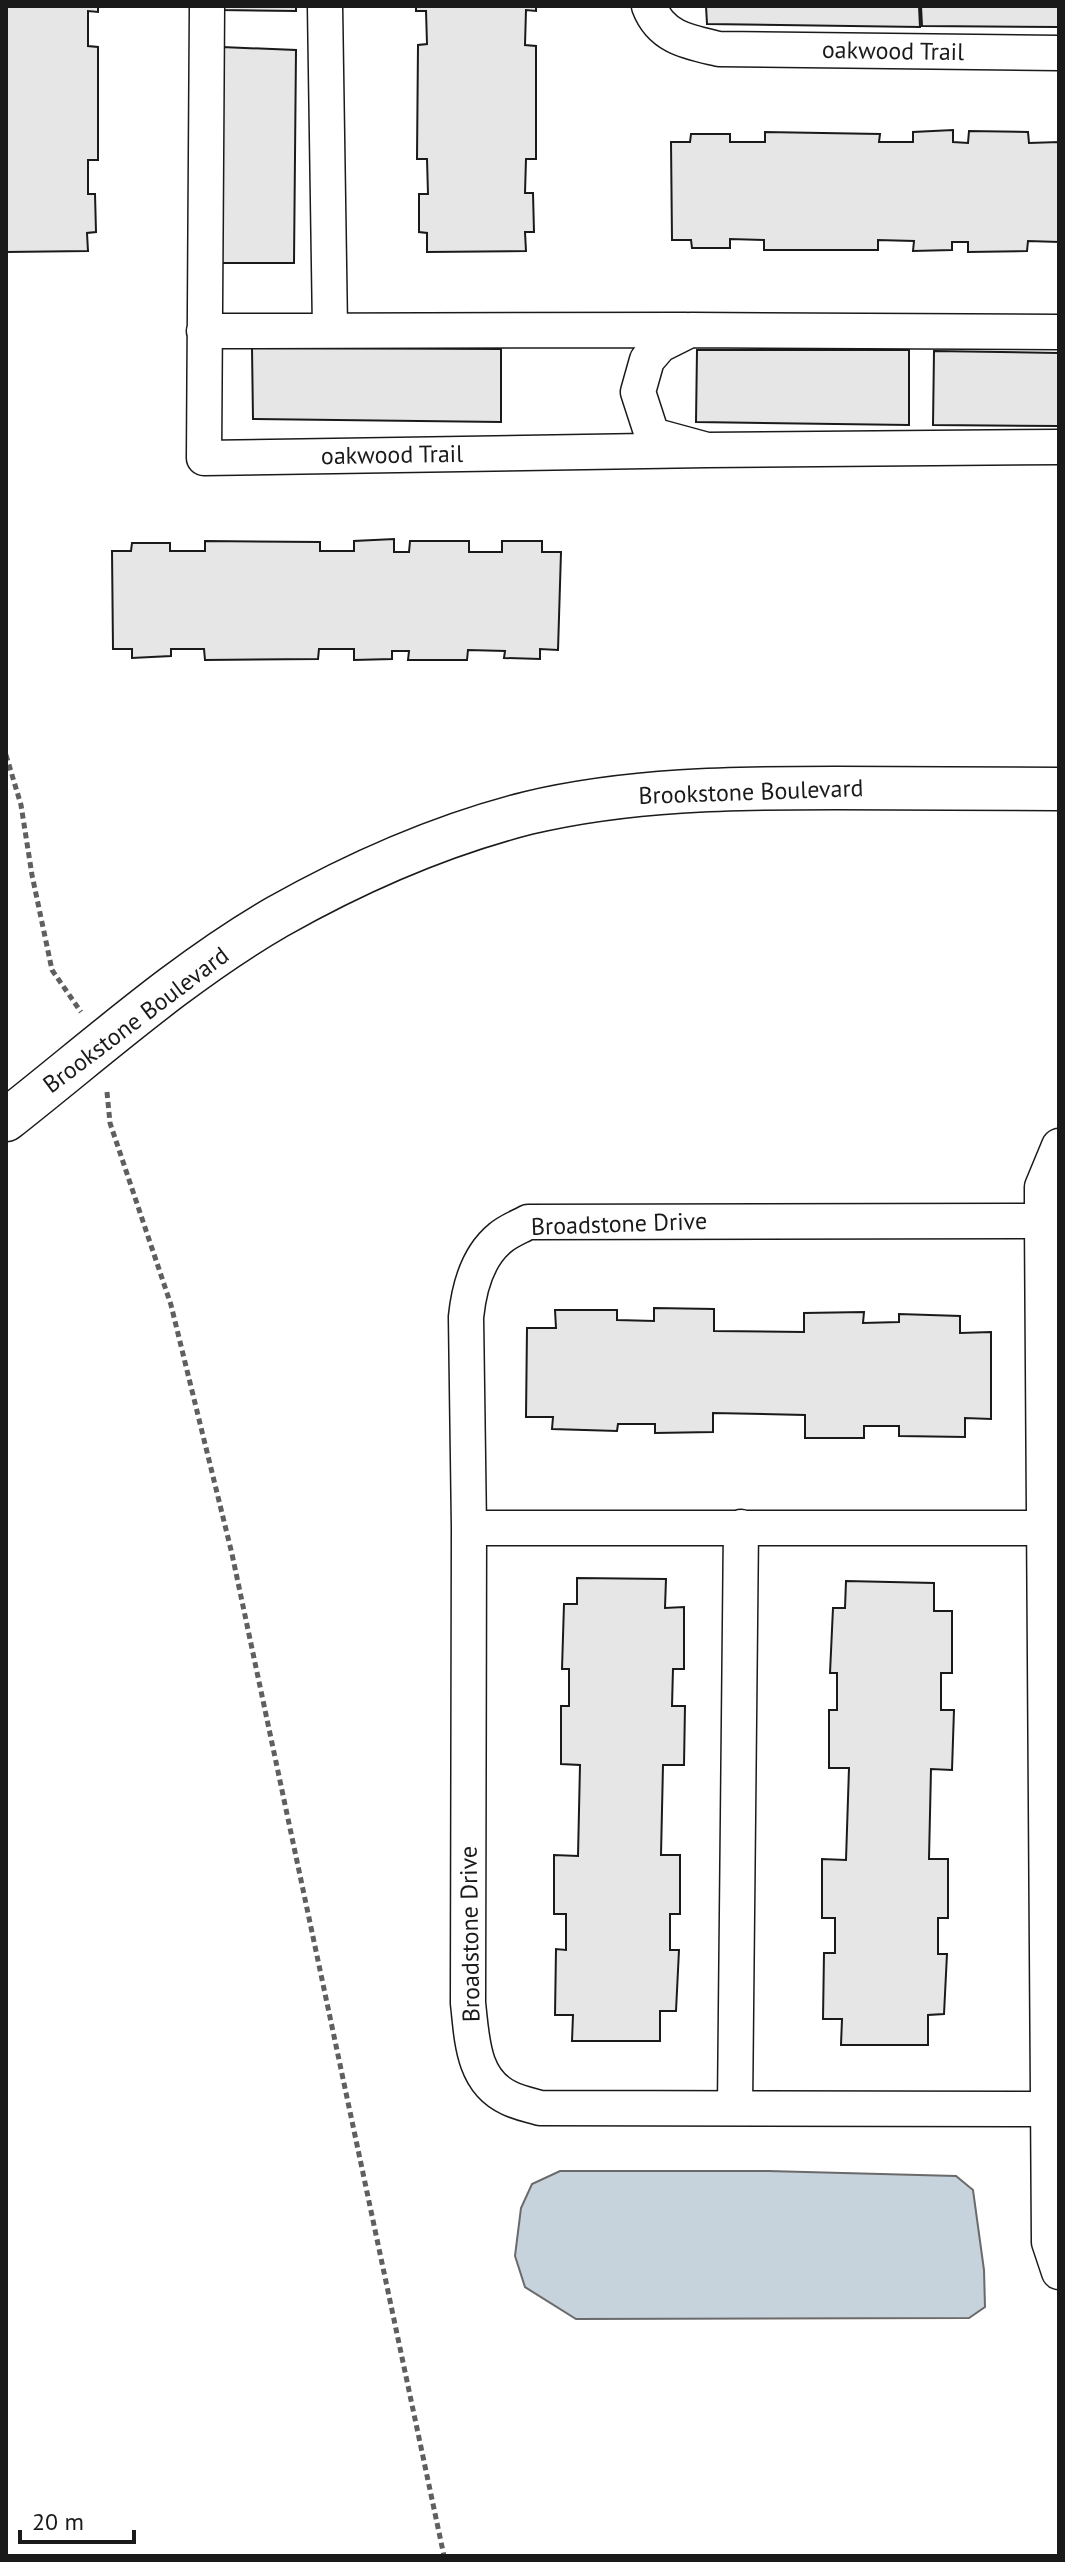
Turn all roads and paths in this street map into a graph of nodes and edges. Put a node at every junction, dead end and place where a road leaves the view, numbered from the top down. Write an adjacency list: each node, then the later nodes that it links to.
1 (207, 6): 7 (street, oakwood Trail)
2 (325, 6): 5 (street)
3 (649, 6): 4 (street, oakwood Trail)
4 (1059, 53)
5 (330, 329): 6 (street); 7 (street)
6 (690, 330): 8 (street); 10 (street, oakwood Trail)
7 (204, 331): 10 (street, oakwood Trail)
8 (1059, 332)
9 (1059, 447): 10 (street, oakwood Trail)
10 (707, 450)
11 (6, 755): 13 (path)
12 (1059, 789): 13 (street, Brookstone Boulevard)
13 (102, 1045): 14 (street, Brookstone Boulevard); 25 (path)
14 (6, 1120)
15 (1059, 1146): 16 (street)
16 (1042, 1221): 17 (street); 19 (street, Broadstone Drive)
17 (1052, 1422): 20 (street)
18 (741, 1527): 19 (street); 20 (street); 22 (street)
19 (469, 1528): 22 (street, Broadstone Drive)
20 (1045, 1528): 21 (street)
21 (1053, 1998): 23 (street)
22 (735, 2107): 23 (street, Broadstone Drive)
23 (1047, 2109): 24 (street)
24 (1059, 2272)
25 (444, 2556)

